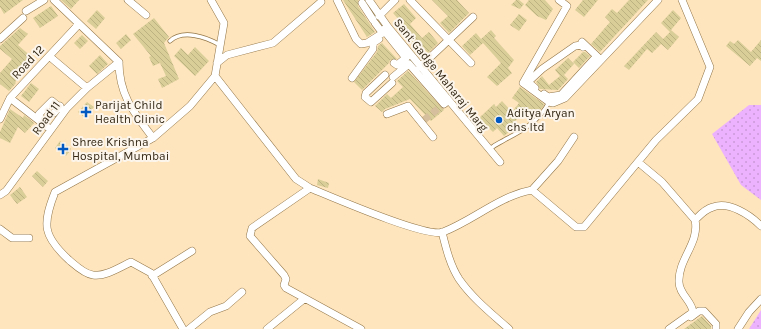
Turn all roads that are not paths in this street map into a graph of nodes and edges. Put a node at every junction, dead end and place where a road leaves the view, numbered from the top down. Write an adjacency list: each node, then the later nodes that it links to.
1 (44, 0): 13 (street)
2 (54, 0): 18 (street)
3 (128, 0): 14 (street)
4 (211, 0): 23 (street)
5 (337, 0): 19 (street)
6 (395, 0): 17 (street)
7 (410, 0): 21 (street)
8 (559, 0): 39 (street)
9 (658, 0): 26 (street)
10 (682, 0): 51 (street)
11 (322, 2): 28 (street)
12 (366, 2): 17 (street, Sant Gadge Maharaj Marg)
13 (26, 11)
14 (146, 15)
15 (472, 17): 21 (street)
16 (23, 18): 20 (street)
17 (375, 19): 19 (street, Sant Gadge Maharaj Marg)
18 (79, 24): 24 (street, Road 12); 27 (street)
19 (388, 31): 25 (street, Sant Gadge Maharaj Marg); 33 (street)
20 (0, 39)
21 (449, 40): 30 (street); 31 (street)
22 (170, 41): 23 (lane)
23 (220, 45): 28 (street)
24 (49, 56): 36 (street); 37 (street, Road 12)
25 (410, 59): 29 (street); 31 (street, Sant Gadge Maharaj Marg); 34 (street); 38 (street)
26 (597, 59): 35 (street); 35 (street)
27 (119, 62): 36 (street, Road 11); 48 (street)
28 (217, 63): 32 (street)
29 (394, 63)
30 (471, 63)
31 (420, 67): 38 (street, Sant Gadge Maharaj Marg)
32 (215, 76): 48 (street); 52 (street)
33 (352, 78)
34 (389, 79)
35 (574, 85): 39 (street)
36 (87, 88): 40 (street, Road 11)
37 (10, 98): 43 (street, Road 12); 45 (street)
38 (448, 101): 49 (street, Sant Gadge Maharaj Marg)
39 (549, 102): 49 (lane)
40 (62, 109): 41 (street); 44 (street); 45 (street, Road 11)
41 (54, 113)
42 (387, 114): 46 (street)
43 (0, 119)
44 (44, 120)
45 (50, 129): 54 (street, Road 11)
46 (433, 137)
47 (574, 137): 53 (street)
48 (153, 138): 61 (street)
49 (489, 150): 50 (street, Sant Gadge Maharaj Marg)
50 (500, 162)
51 (638, 162): 53 (street); 55 (street)
52 (310, 188): 58 (street); 63 (street)
53 (532, 190): 58 (street)
54 (0, 196)
55 (695, 220): 56 (street); 70 (street)
56 (761, 226)
57 (0, 229): 59 (street)
58 (442, 232): 69 (street)
59 (29, 238)
60 (192, 251): 61 (street)
61 (152, 276): 65 (street)
62 (242, 292): 66 (street)
63 (304, 299): 67 (street); 68 (street)
64 (761, 299): 73 (street)
65 (183, 329)
66 (189, 329)
67 (267, 329)
68 (361, 329)
69 (509, 329)
70 (669, 329)
71 (676, 329): 72 (street)
72 (716, 329)
73 (738, 329)

